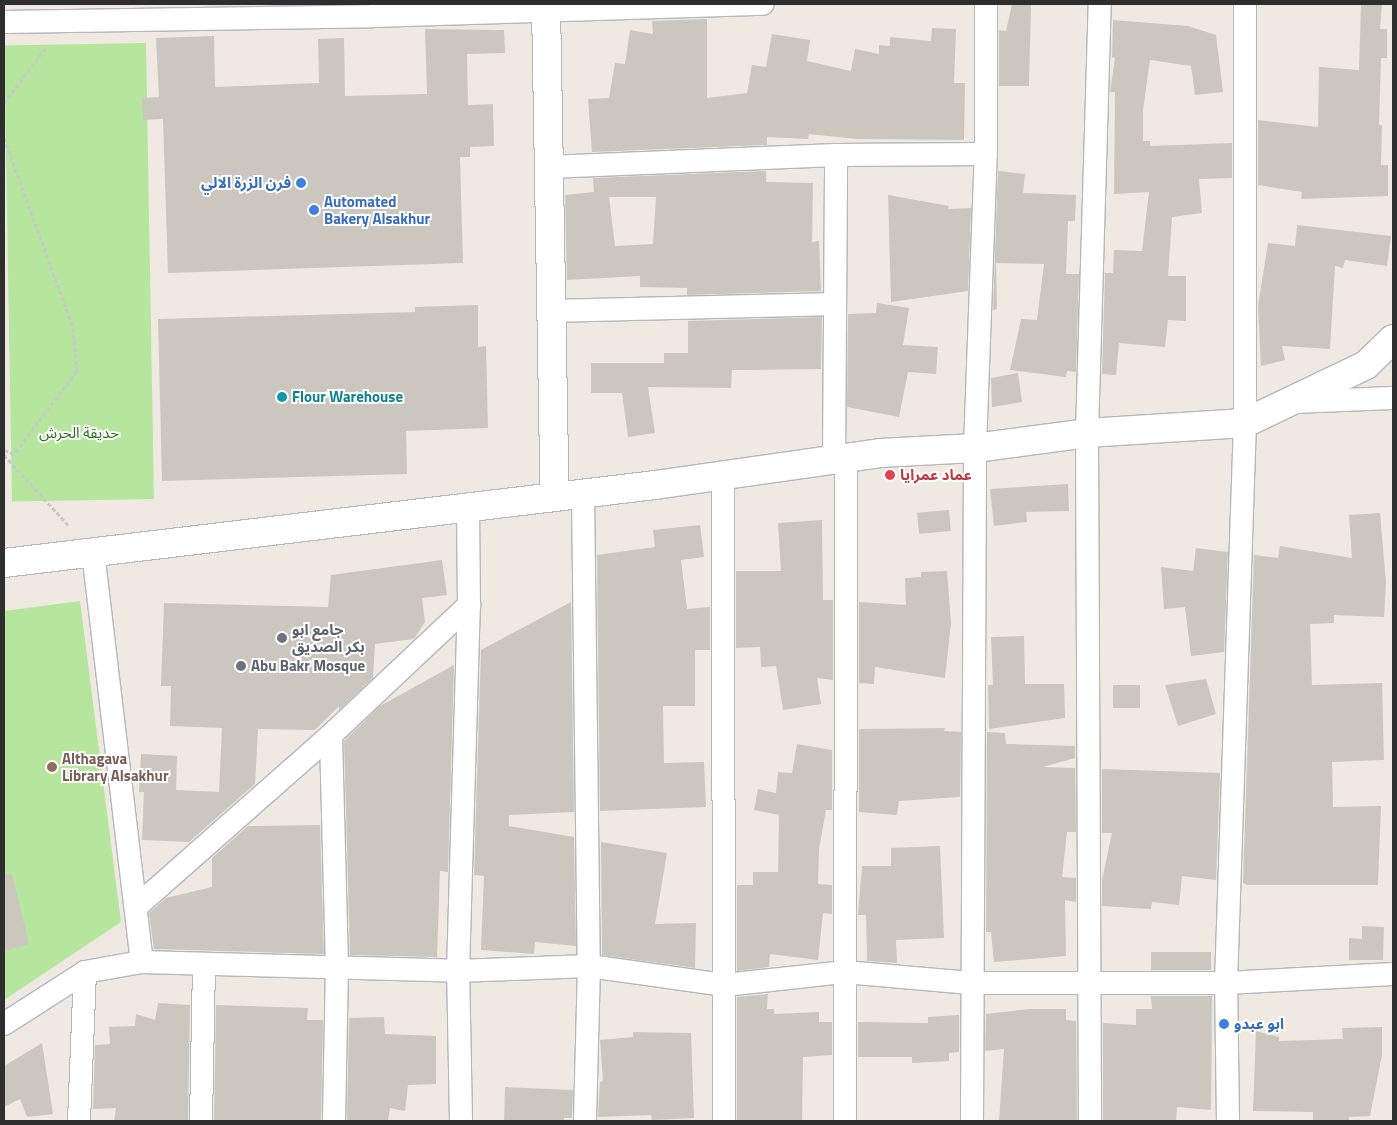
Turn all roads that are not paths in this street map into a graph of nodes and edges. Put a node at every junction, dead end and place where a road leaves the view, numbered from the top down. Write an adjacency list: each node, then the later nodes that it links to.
1 (762, 4): 5 (street)
2 (986, 4): 10 (street)
3 (1100, 4): 19 (street)
4 (1245, 4): 18 (street)
5 (546, 7): 7 (street); 12 (main road)
6 (253, 9): 7 (street); 8 (street)
7 (373, 10)
8 (78, 14): 9 (street)
9 (4, 22)
10 (986, 154): 11 (street); 20 (street)
11 (836, 155): 12 (street); 13 (street)
12 (549, 167): 14 (main road)
13 (835, 304): 14 (street); 21 (street)
14 (551, 311): 24 (main road)
15 (1393, 339): 17 (main road)
16 (1393, 398): 17 (street)
17 (1290, 402): 18 (main road)
18 (1245, 423): 19 (main road); 41 (street)
19 (1088, 433): 20 (main road); 40 (street)
20 (975, 448): 21 (main road); 39 (street)
21 (840, 459): 22 (main road); 37 (street)
22 (723, 476): 23 (main road); 42 (street)
23 (583, 493): 24 (main road); 34 (street)
24 (555, 497): 25 (main road)
25 (468, 507): 26 (main road); 28 (street)
26 (93, 552): 27 (main road); 30 (street)
27 (4, 563)
28 (469, 605): 29 (street); 35 (street)
29 (330, 735): 30 (street); 33 (street)
30 (136, 908): 31 (street)
31 (142, 962): 32 (street); 36 (street)
32 (204, 964): 33 (street); 45 (street)
33 (337, 966): 35 (street); 46 (street)
34 (588, 966): 35 (street); 42 (street); 48 (street)
35 (458, 971): 47 (street)
36 (85, 972): 43 (street); 44 (street)
37 (845, 972): 39 (street); 42 (street); 50 (street)
38 (1393, 974): 41 (street)
39 (971, 983): 40 (street); 51 (street)
40 (1089, 983): 41 (street); 52 (street)
41 (1226, 983): 53 (street)
42 (725, 985): 49 (street)
43 (4, 1024)
44 (79, 1121)
45 (201, 1121)
46 (334, 1121)
47 (461, 1121)
48 (585, 1121)
49 (724, 1121)
50 (845, 1121)
51 (972, 1121)
52 (1090, 1121)
53 (1228, 1121)

